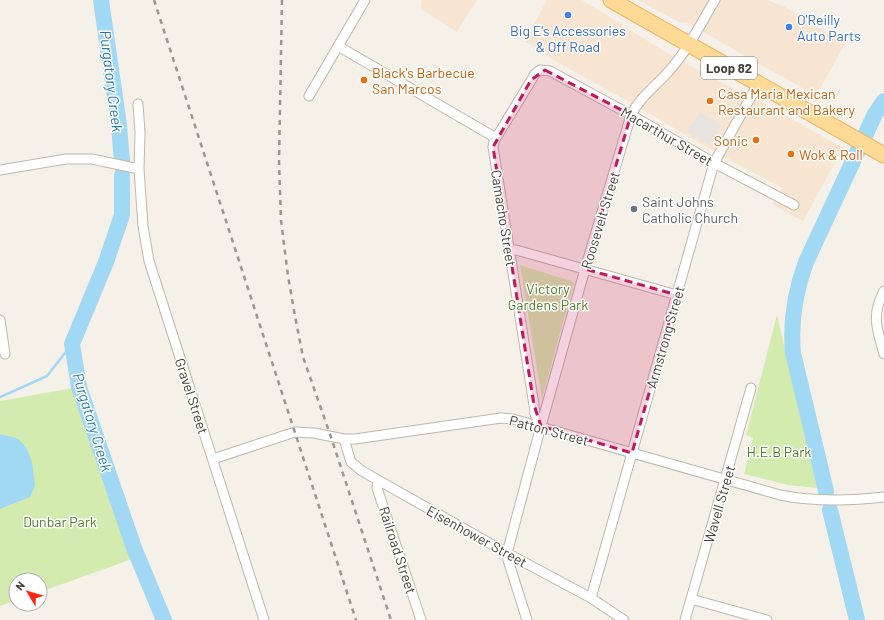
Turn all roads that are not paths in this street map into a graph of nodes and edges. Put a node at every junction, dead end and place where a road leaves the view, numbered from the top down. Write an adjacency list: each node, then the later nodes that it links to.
1 (365, 0): 5 (street)
2 (611, 0): 4 (main road, Loop 82)
3 (715, 0): 4 (street, Roosevelt Street)
4 (688, 44): 7 (main road, Loop 82); 10 (street, Roosevelt Street)
5 (338, 46): 8 (street); 11 (street)
6 (540, 70): 10 (street, Macarthur Street); 11 (street, Camacho Street)
7 (758, 84): 12 (main road, Loop 82); 13 (street, Armstrong Street)
8 (309, 96)
9 (138, 104): 14 (street, Gravel Street)
10 (631, 115): 13 (street, Macarthur Street); 18 (street, Roosevelt Street)
11 (496, 138): 17 (street, Camacho Street)
12 (881, 154)
13 (714, 163): 16 (street, Macarthur Street); 20 (street, Armstrong Street)
14 (139, 169): 15 (street); 30 (street, Gravel Street)
15 (0, 170)
16 (794, 205)
17 (509, 250): 18 (street); 27 (street, Camacho Street)
18 (585, 269): 20 (street); 27 (street, Roosevelt Street)
19 (884, 291): 21 (street)
20 (677, 295): 29 (street, Armstrong Street)
21 (877, 305): 22 (street); 25 (street)
22 (884, 312)
23 (0, 324): 24 (street)
24 (5, 354)
25 (884, 354)
26 (751, 388): 32 (street, Wavell Street)
27 (541, 426): 28 (street, Patton Street); 29 (street, Patton Street); 34 (street, Roosevelt Street)
28 (344, 439): 30 (street, Patton Street); 31 (street, Eisenhower Street)
29 (632, 453): 32 (street, Patton Street); 35 (street, Armstrong Street)
30 (213, 459): 37 (street, Gravel Street)
31 (378, 480): 34 (street, Eisenhower Street); 38 (street, Railroad Street)
32 (726, 480): 33 (street, Patton Street); 36 (street, Wavell Street)
33 (884, 497)
34 (507, 553): 35 (street, Eisenhower Street); 39 (street)
35 (591, 598): 40 (street, Eisenhower Street)
36 (691, 599): 41 (street, Wavell Street); 42 (street)
37 (264, 620)
38 (421, 620)
39 (527, 620)
40 (624, 620)
41 (685, 620)
42 (768, 620)

